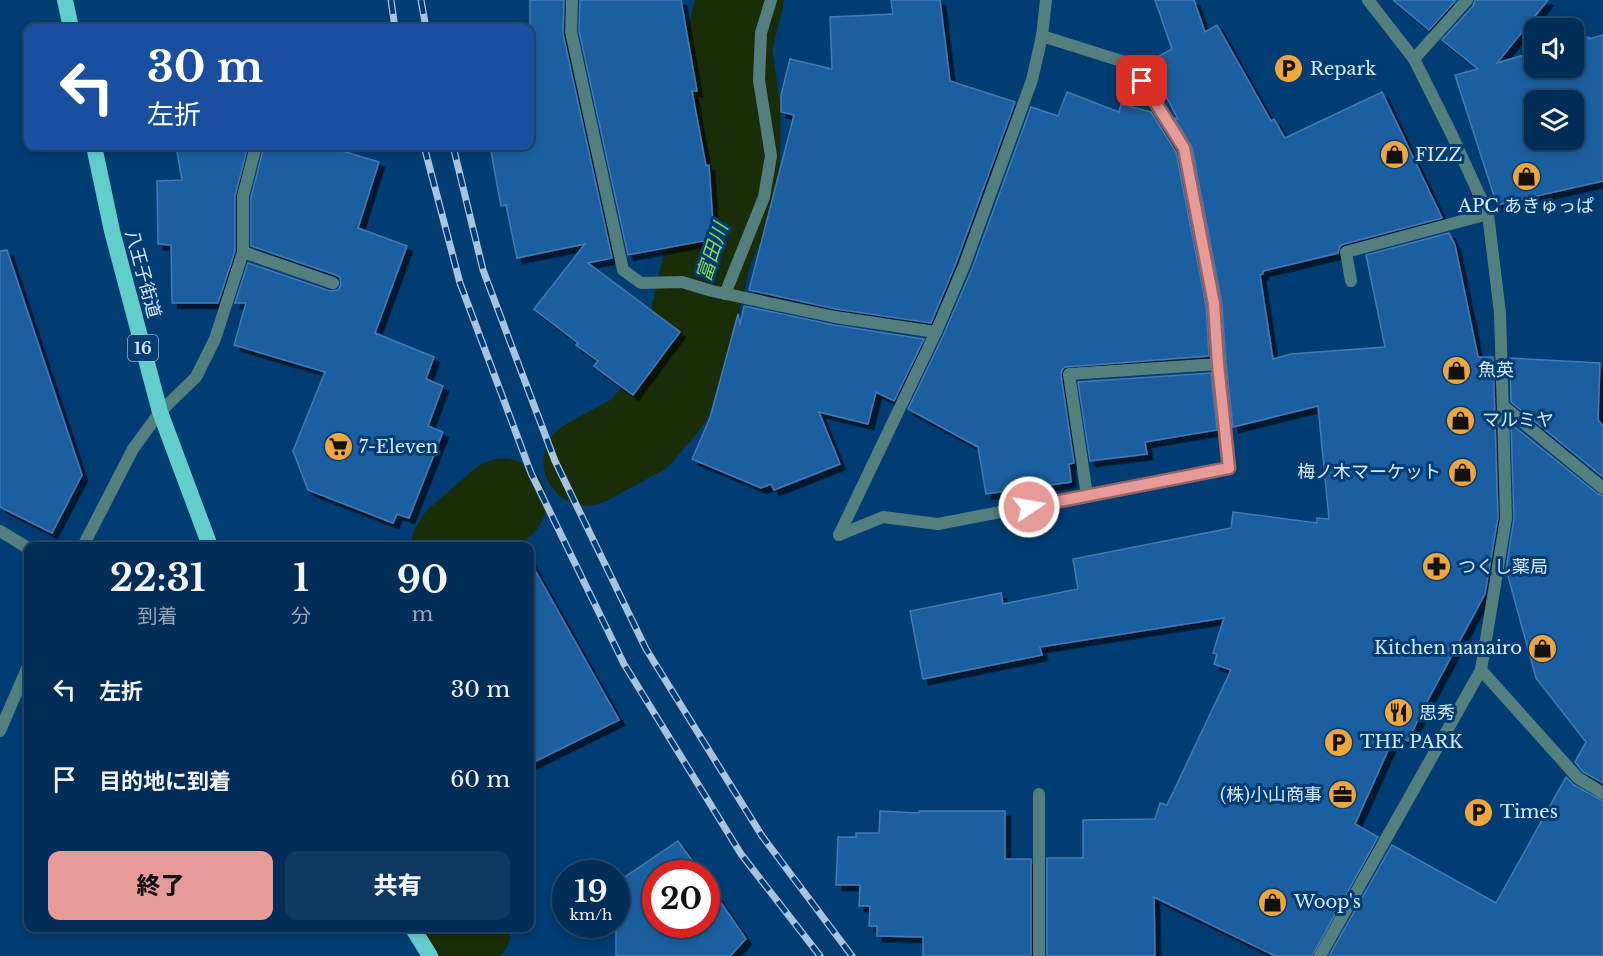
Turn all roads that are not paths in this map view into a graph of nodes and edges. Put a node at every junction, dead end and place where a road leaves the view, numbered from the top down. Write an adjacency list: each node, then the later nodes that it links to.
1 (65, 0): 7 (highway)
2 (572, 0): 16 (street)
3 (771, 0): 16 (street)
4 (1046, 0): 8 (street)
5 (1368, 0): 9 (street)
6 (1467, 0): 9 (street)
7 (70, 24)
8 (1042, 36): 17 (street); 18 (street)
9 (1414, 59): 12 (street)
10 (95, 150): 20 (highway, 八王子街道 / 16)
11 (255, 150): 13 (street)
12 (1488, 214): 14 (street); 19 (street)
13 (243, 252): 15 (street); 20 (street)
14 (1351, 281)
15 (333, 283)
16 (725, 294): 17 (street)
17 (936, 332): 22 (street)
18 (1218, 364): 22 (street); 22 (street)
19 (1503, 406): 21 (street); 27 (street)
20 (160, 412): 24 (street); 25 (highway, 八王子街道 / 16)
21 (1603, 489)
22 (1087, 495)
23 (0, 531): 26 (street)
24 (85, 542)
25 (209, 542)
26 (24, 546)
27 (1481, 670): 31 (street); 36 (street)
28 (24, 674): 29 (street)
29 (4, 711): 30 (street)
30 (0, 731)
31 (1603, 793)
32 (1039, 795): 35 (street)
33 (415, 932): 34 (highway)
34 (430, 956)
35 (1039, 956)
36 (1320, 956)

